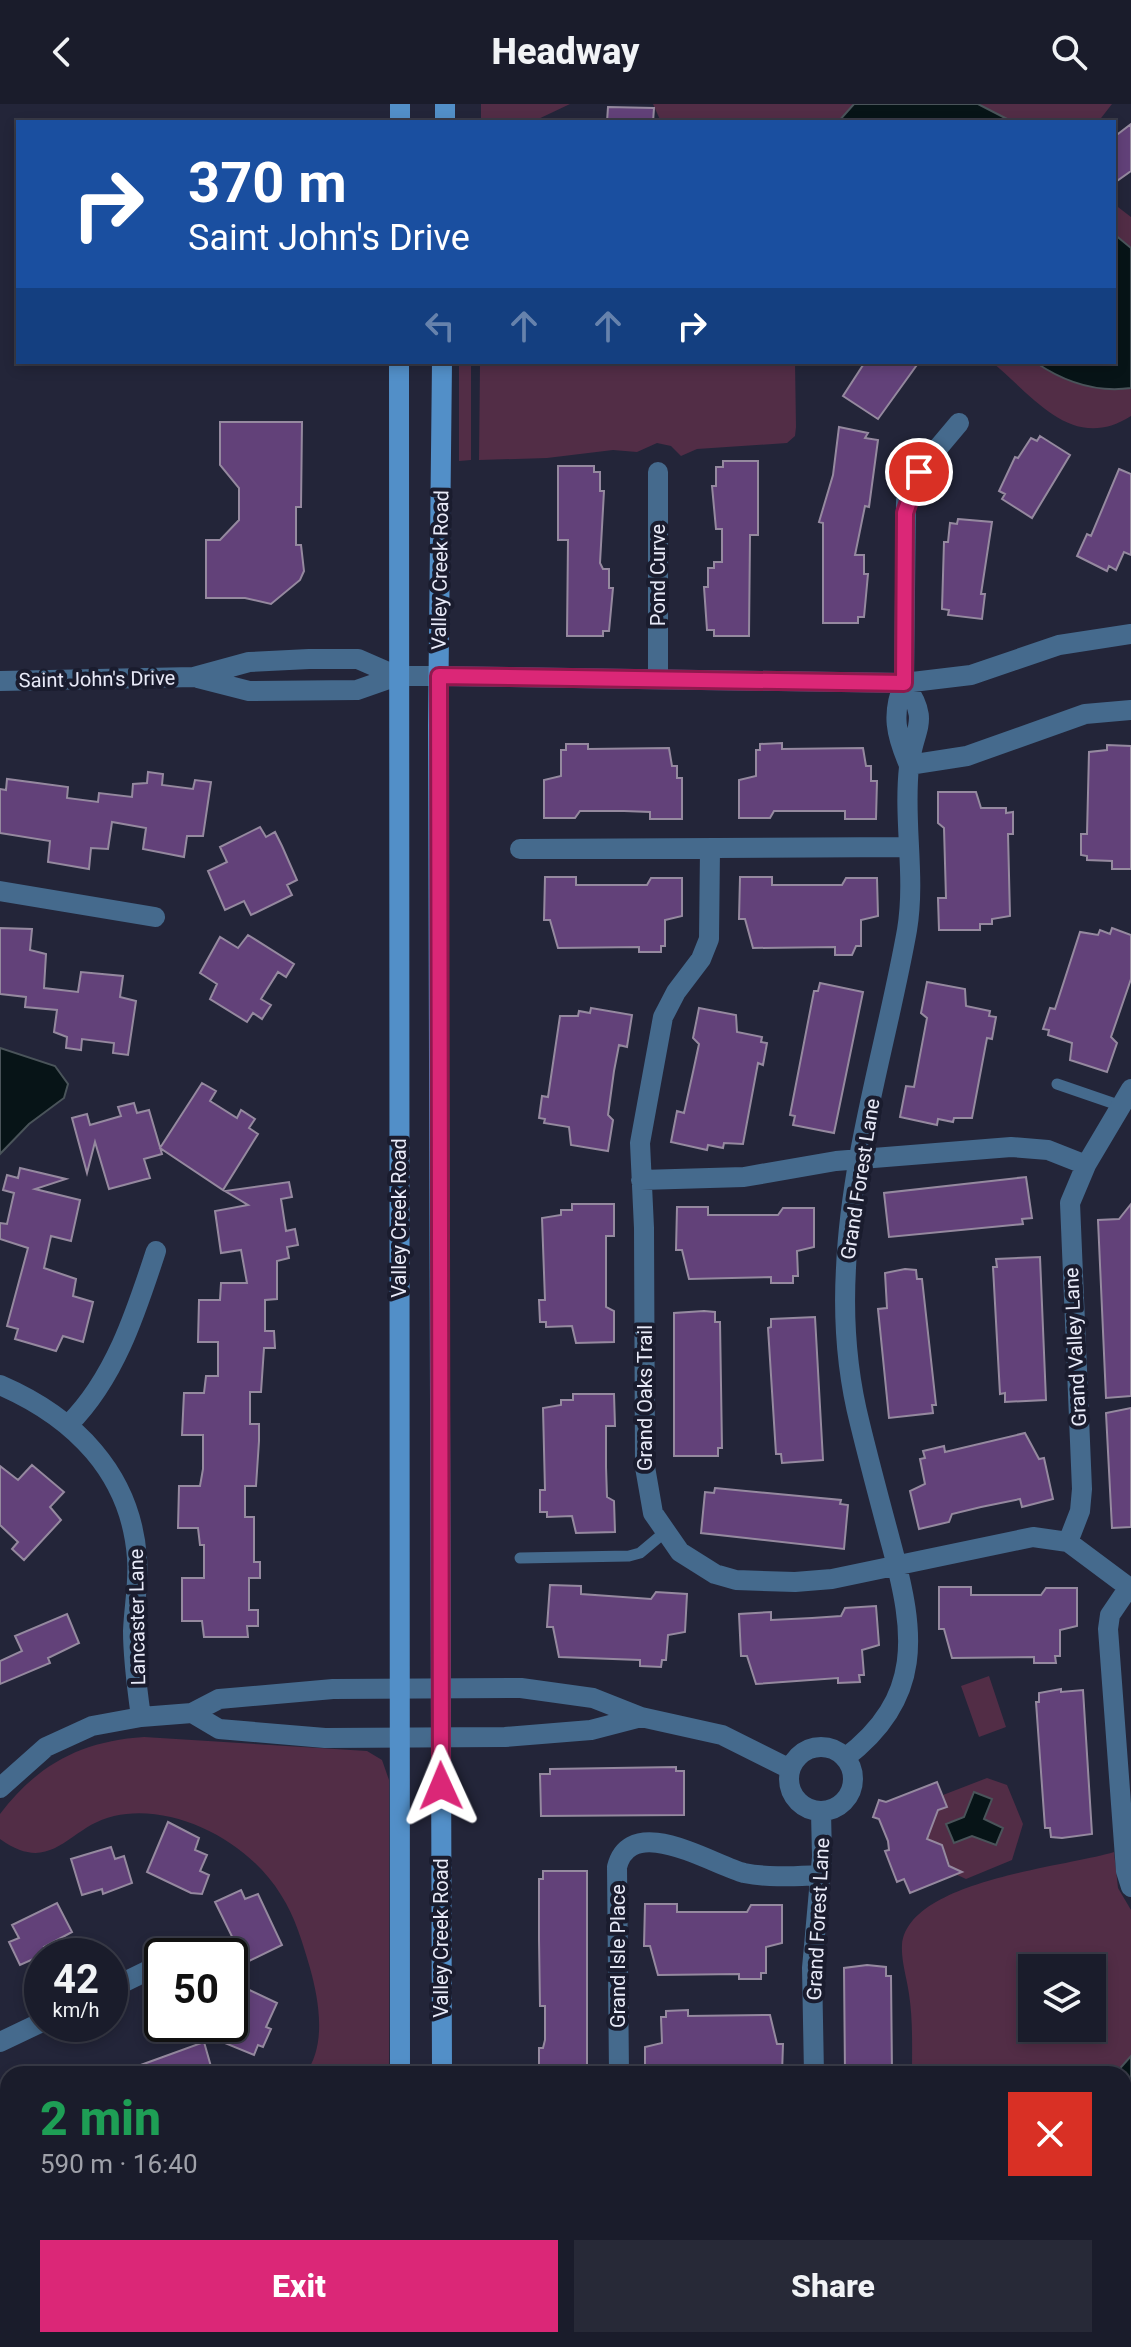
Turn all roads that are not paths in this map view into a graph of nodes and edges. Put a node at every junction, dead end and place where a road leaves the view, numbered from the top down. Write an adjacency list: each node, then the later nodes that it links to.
1 (399, 364): 6 (main road, Valley Creek Road)
2 (442, 364): 7 (main road, Valley Creek Road)
3 (959, 423): 11 (street, Grand Forest Lane)
4 (658, 472): 9 (street, Pond Curve)
5 (1131, 634): 11 (street, Saint John's Drive)
6 (397, 676): 7 (street, Saint John's Drive); 8 (street, Saint John's Drive); 8 (street, Saint John's Drive); 32 (main road, Valley Creek Road)
7 (439, 676): 9 (street, Saint John's Drive); 33 (main road, Valley Creek Road)
8 (194, 677): 10 (street, Saint John's Drive)
9 (658, 679): 11 (street, Saint John's Drive)
10 (0, 681)
11 (904, 683): 13 (street, Grand Forest Lane)
12 (1131, 710): 13 (street)
13 (909, 765): 14 (street, Grand Forest Lane)
14 (909, 847): 16 (street); 21 (street, Grand Forest Lane)
15 (520, 849): 16 (street)
16 (710, 849): 23 (street, Grand Oaks Trail)
17 (0, 891): 18 (street)
18 (155, 917)
19 (1057, 1084): 20 (lane)
20 (1126, 1097): 22 (street, Grand Valley Lane)
21 (860, 1159): 22 (street); 23 (street); 30 (street, Grand Forest Lane)
22 (1086, 1165): 28 (street, Grand Valley Lane)
23 (641, 1180): 27 (street, Grand Oaks Trail)
24 (156, 1251): 26 (street)
25 (0, 1385): 26 (street, Lancaster Lane)
26 (69, 1424): 35 (street, Lancaster Lane)
27 (665, 1532): 29 (lane); 30 (street, Grand Oaks Trail)
28 (1068, 1542): 30 (street, Grand Oaks Trail); 31 (street)
29 (520, 1558)
30 (897, 1563): 39 (street, Grand Forest Lane)
31 (1130, 1588): 44 (street)
32 (399, 1688): 33 (street); 34 (street); 38 (main road, Valley Creek Road)
33 (440, 1688): 36 (street); 37 (main road, Valley Creek Road)
34 (192, 1713): 35 (street); 38 (street)
35 (141, 1717): 41 (street)
36 (641, 1717): 37 (street); 40 (street)
37 (440, 1737): 38 (street); 48 (main road, Valley Creek Road)
38 (399, 1738): 47 (main road, Valley Creek Road)
39 (845, 1758): 40 (street); 42 (street)
40 (790, 1769): 42 (street)
41 (0, 1788)
42 (821, 1812): 43 (street, Grand Forest Lane)
43 (820, 1875): 49 (street, Grand Isle Place); 50 (street, Grand Forest Lane)
44 (1131, 1887)
45 (24, 2031): 46 (street)
46 (0, 2042)
47 (400, 2066)
48 (442, 2066)
49 (619, 2066)
50 (814, 2066)
51 (0, 2112): 52 (street)
52 (0, 2198)

